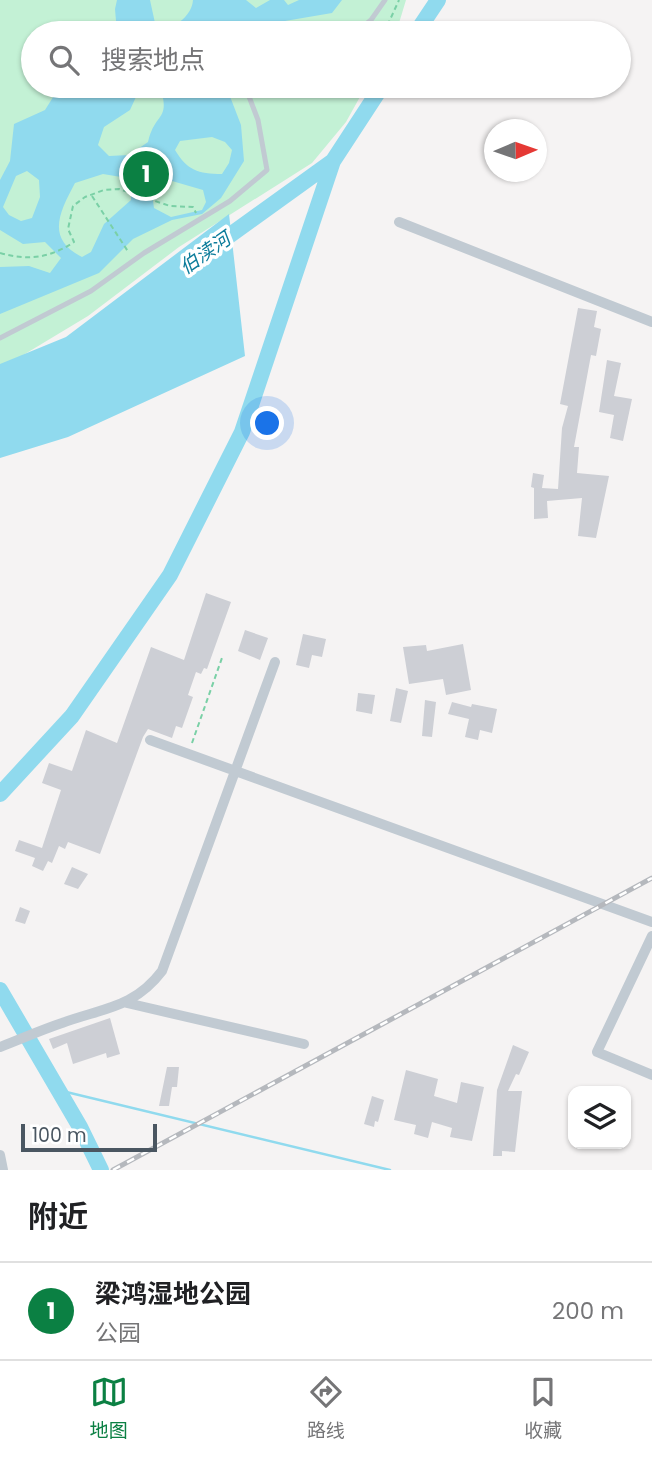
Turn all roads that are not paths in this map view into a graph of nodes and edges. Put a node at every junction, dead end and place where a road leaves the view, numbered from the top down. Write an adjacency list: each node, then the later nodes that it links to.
1 (385, 0): 2 (lane)
2 (370, 21)
3 (250, 98): 6 (lane)
4 (399, 222): 5 (street)
5 (652, 322)
6 (0, 338)
7 (275, 662): 9 (street)
8 (150, 740): 9 (street)
9 (236, 771): 10 (street); 12 (street)
10 (652, 922)
11 (652, 936): 15 (street)
12 (127, 1003): 13 (street); 14 (street)
13 (304, 1044)
14 (0, 1047)
15 (652, 1075)
16 (0, 1155): 17 (street)
17 (3, 1170)

